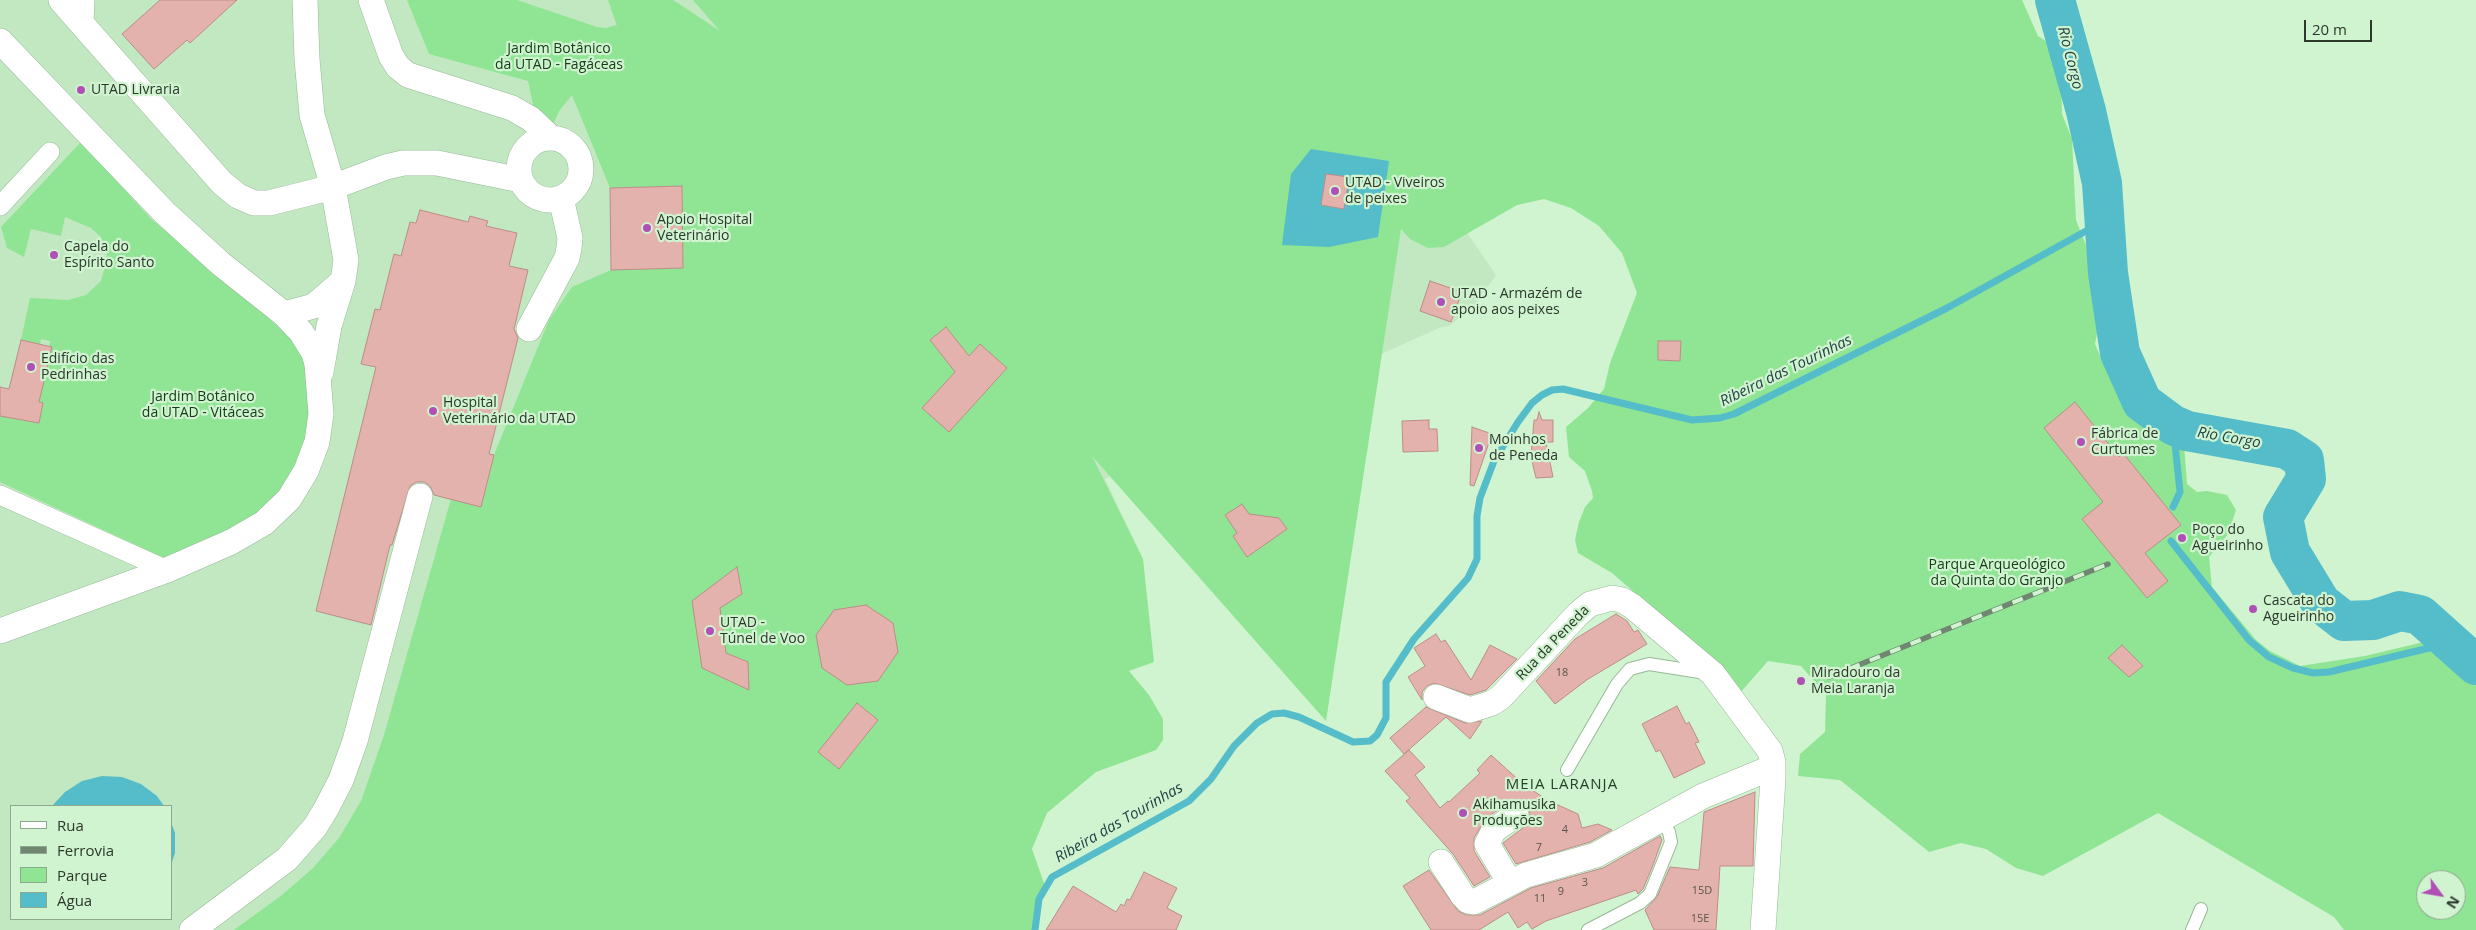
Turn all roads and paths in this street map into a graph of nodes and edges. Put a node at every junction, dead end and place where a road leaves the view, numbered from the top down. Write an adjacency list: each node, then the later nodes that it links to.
1 (61, 0): 4 (street)
2 (305, 0): 9 (street)
3 (371, 0): 6 (street)
4 (81, 11): 9 (street)
5 (0, 41): 13 (street)
6 (551, 138): 8 (street); 10 (street)
7 (50, 152): 11 (street)
8 (521, 180): 9 (street); 10 (street)
9 (333, 187): 12 (street)
10 (560, 198): 14 (street)
11 (0, 206)
12 (343, 281): 13 (street); 15 (street)
13 (284, 314): 15 (street)
14 (529, 329)
15 (320, 380): 18 (street)
16 (0, 495): 18 (street)
17 (420, 496): 29 (street)
18 (167, 570): 19 (street)
19 (0, 631)
20 (1713, 674): 21 (street, Rua da Peneda); 22 (street, Rua da Peneda); 23 (lane)
21 (1436, 697)
22 (1771, 759): 25 (street); 31 (street)
23 (1568, 770)
24 (1516, 815): 27 (street)
25 (1661, 819): 27 (street); 30 (lane)
26 (1441, 862): 27 (street)
27 (1510, 883)
28 (2201, 909): 32 (lane)
29 (192, 930)
30 (1588, 930)
31 (1763, 930)
32 (2192, 930)

